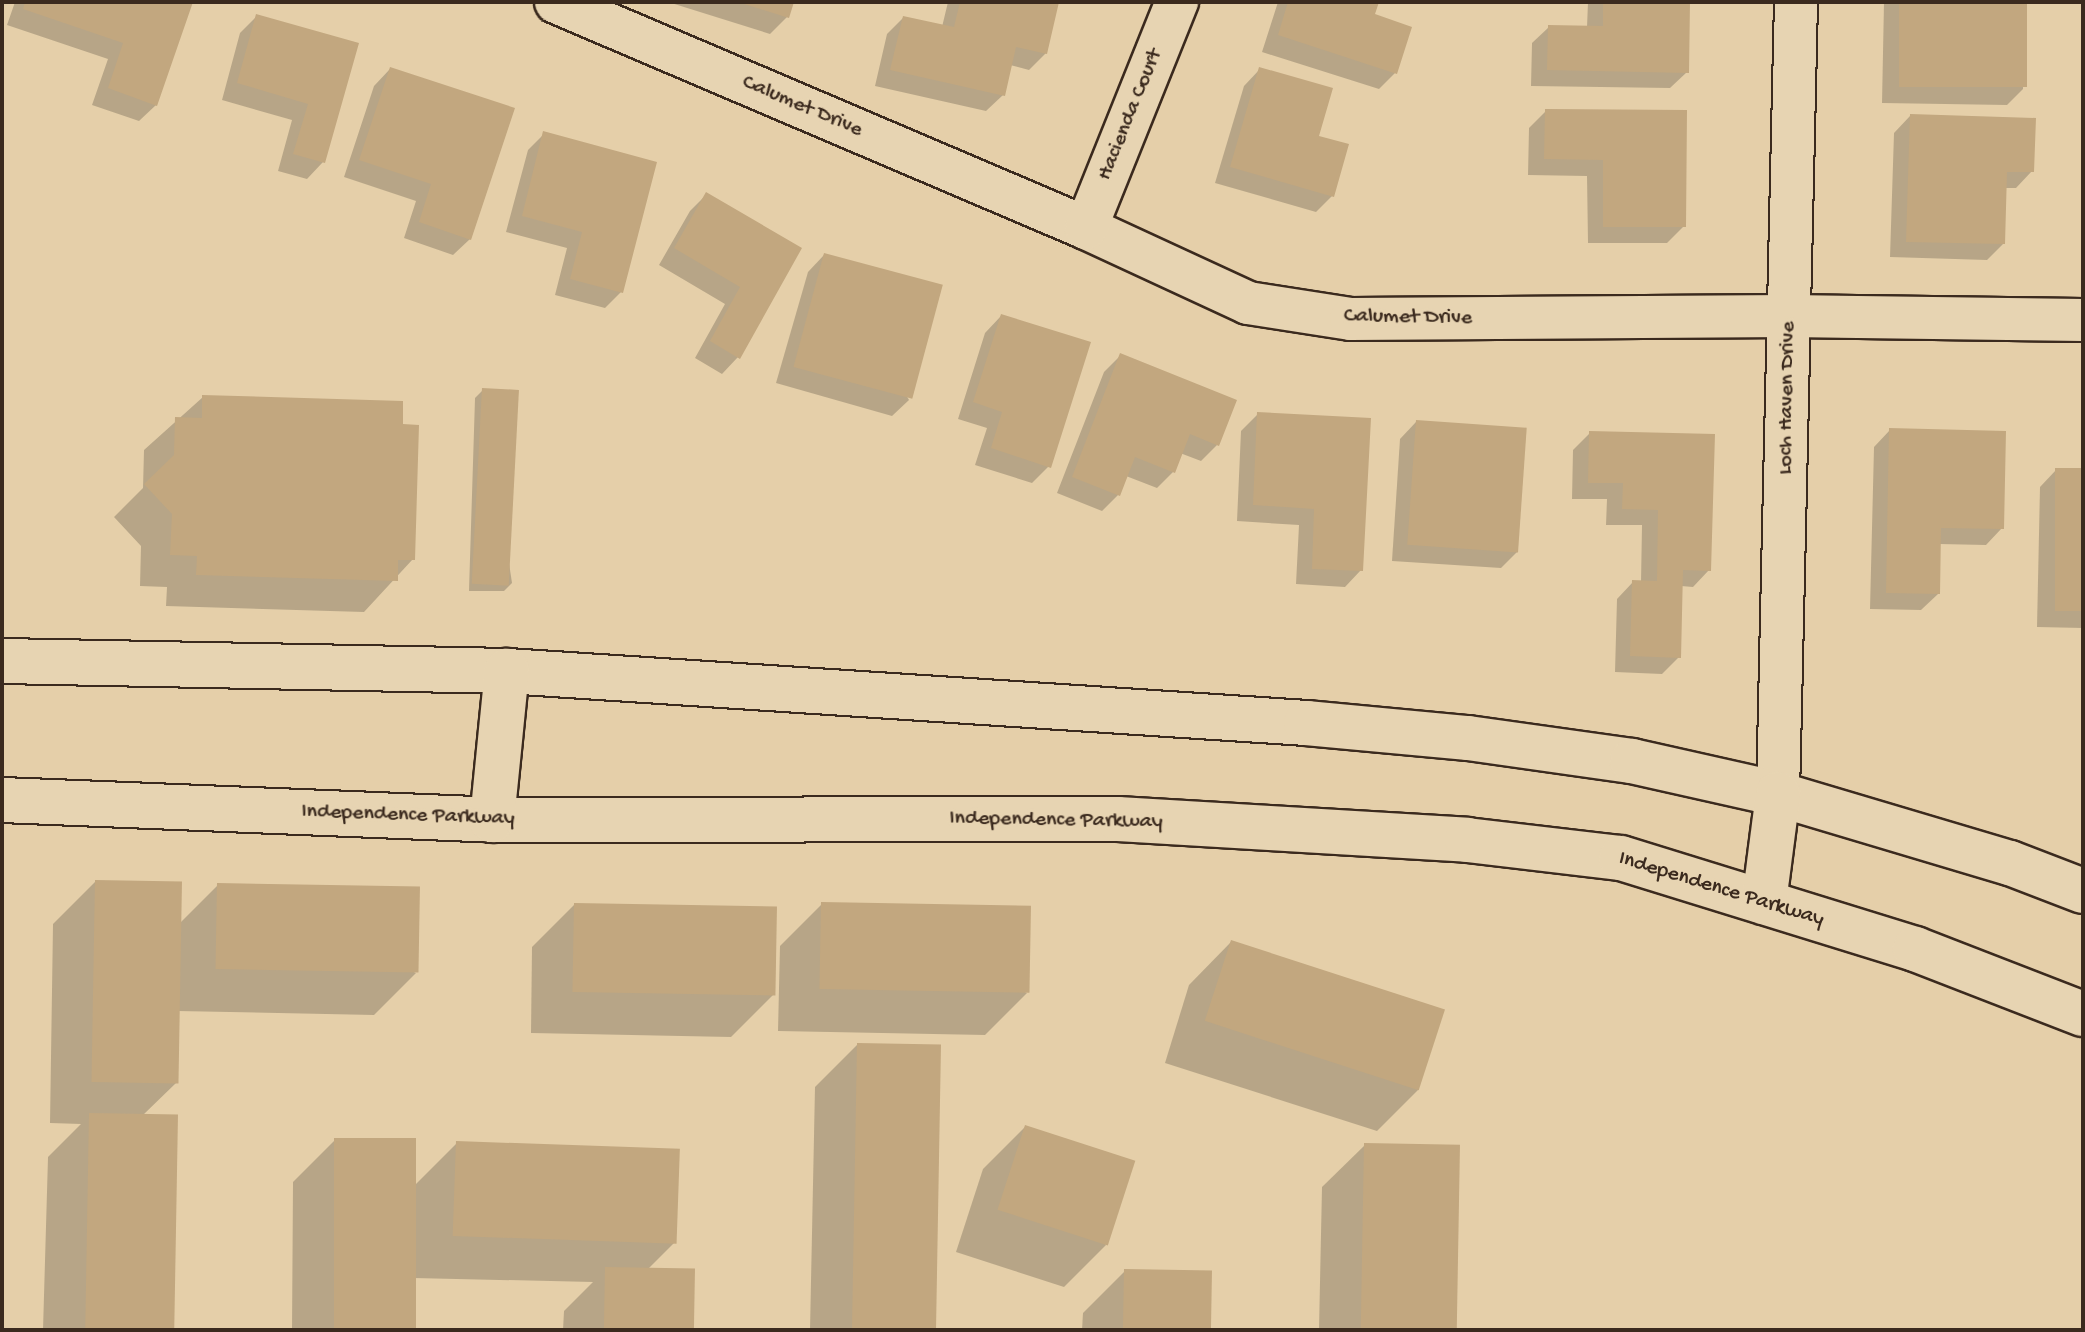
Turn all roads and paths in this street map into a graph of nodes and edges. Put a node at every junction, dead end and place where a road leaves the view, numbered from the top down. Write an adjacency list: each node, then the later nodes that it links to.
1 (556, 2): 4 (street, Calumet Drive)
2 (1177, 2): 4 (street, Hacienda Court)
3 (1796, 2): 5 (street, Loch Haven Drive)
4 (1086, 228): 5 (street, Calumet Drive)
5 (1790, 316): 6 (street, Calumet Drive); 9 (street, Loch Haven Drive)
6 (2083, 320)
7 (2, 661): 8 (main road)
8 (507, 671): 9 (main road); 11 (main road)
9 (1778, 794): 12 (main road); 13 (main road)
10 (2, 800): 11 (main road, Independence Parkway)
11 (492, 820): 13 (main road, Independence Parkway)
12 (2083, 891)
13 (1764, 902): 14 (main road, Independence Parkway)
14 (2083, 1014)

